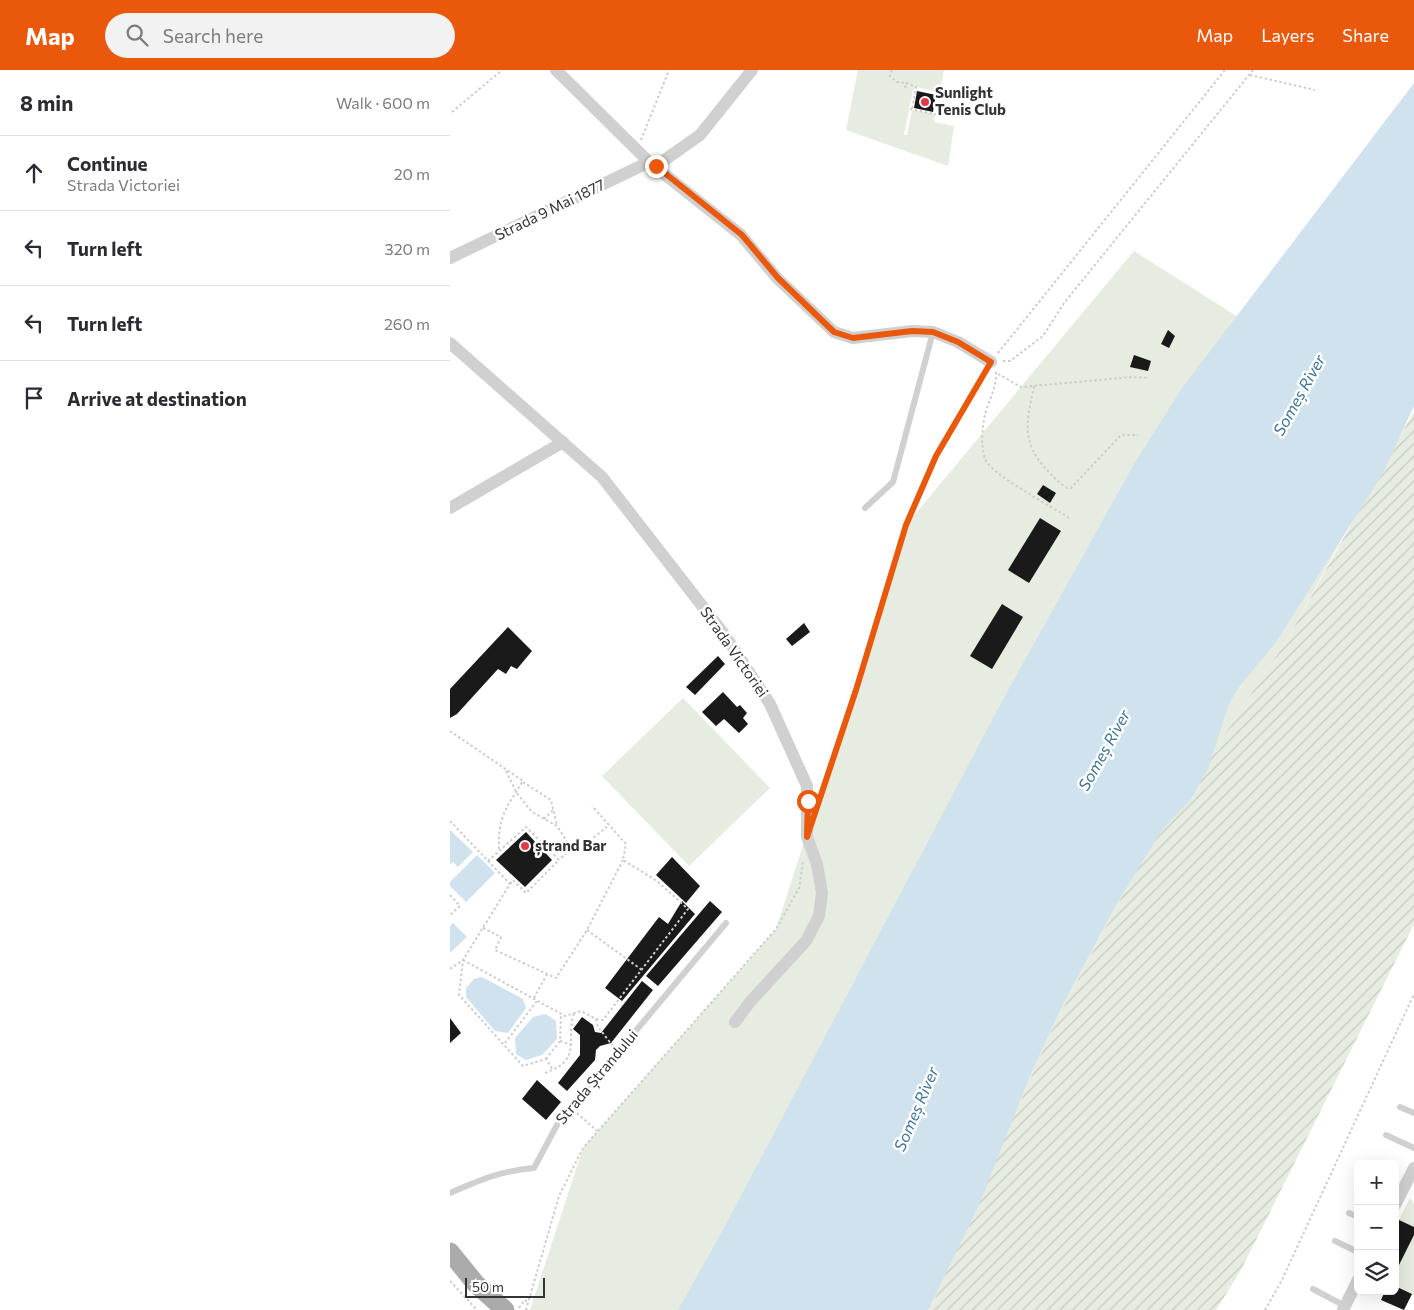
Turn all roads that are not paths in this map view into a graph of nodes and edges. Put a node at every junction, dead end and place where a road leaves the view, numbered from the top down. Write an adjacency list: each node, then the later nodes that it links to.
1 (556, 70): 3 (street)
2 (752, 70): 3 (street, Strada 9 Mai 1877)
3 (652, 164): 4 (street, Strada 9 Mai 1877); 5 (street)
4 (450, 258)
5 (933, 332): 7 (street); 10 (lane)
6 (450, 343): 8 (street, Strada Victoriei)
7 (994, 368)
8 (563, 442): 9 (street); 12 (street, Strada Victoriei)
9 (450, 508)
10 (865, 508)
11 (726, 922): 18 (lane, Strada Ștrandului)
12 (735, 1022)
13 (1400, 1107): 14 (lane)
14 (1414, 1113)
15 (1386, 1135): 16 (lane)
16 (1414, 1148)
17 (1414, 1168): 19 (street)
18 (450, 1193)
19 (1399, 1195)
20 (1349, 1212): 21 (lane)
21 (1354, 1215)
22 (1334, 1241): 23 (lane)
23 (1354, 1250)
24 (450, 1252): 28 (main road)
25 (450, 1268): 30 (main road)
26 (1314, 1289): 29 (lane)
27 (1354, 1291): 29 (street)
28 (512, 1309)
29 (1347, 1309)
30 (492, 1310)

